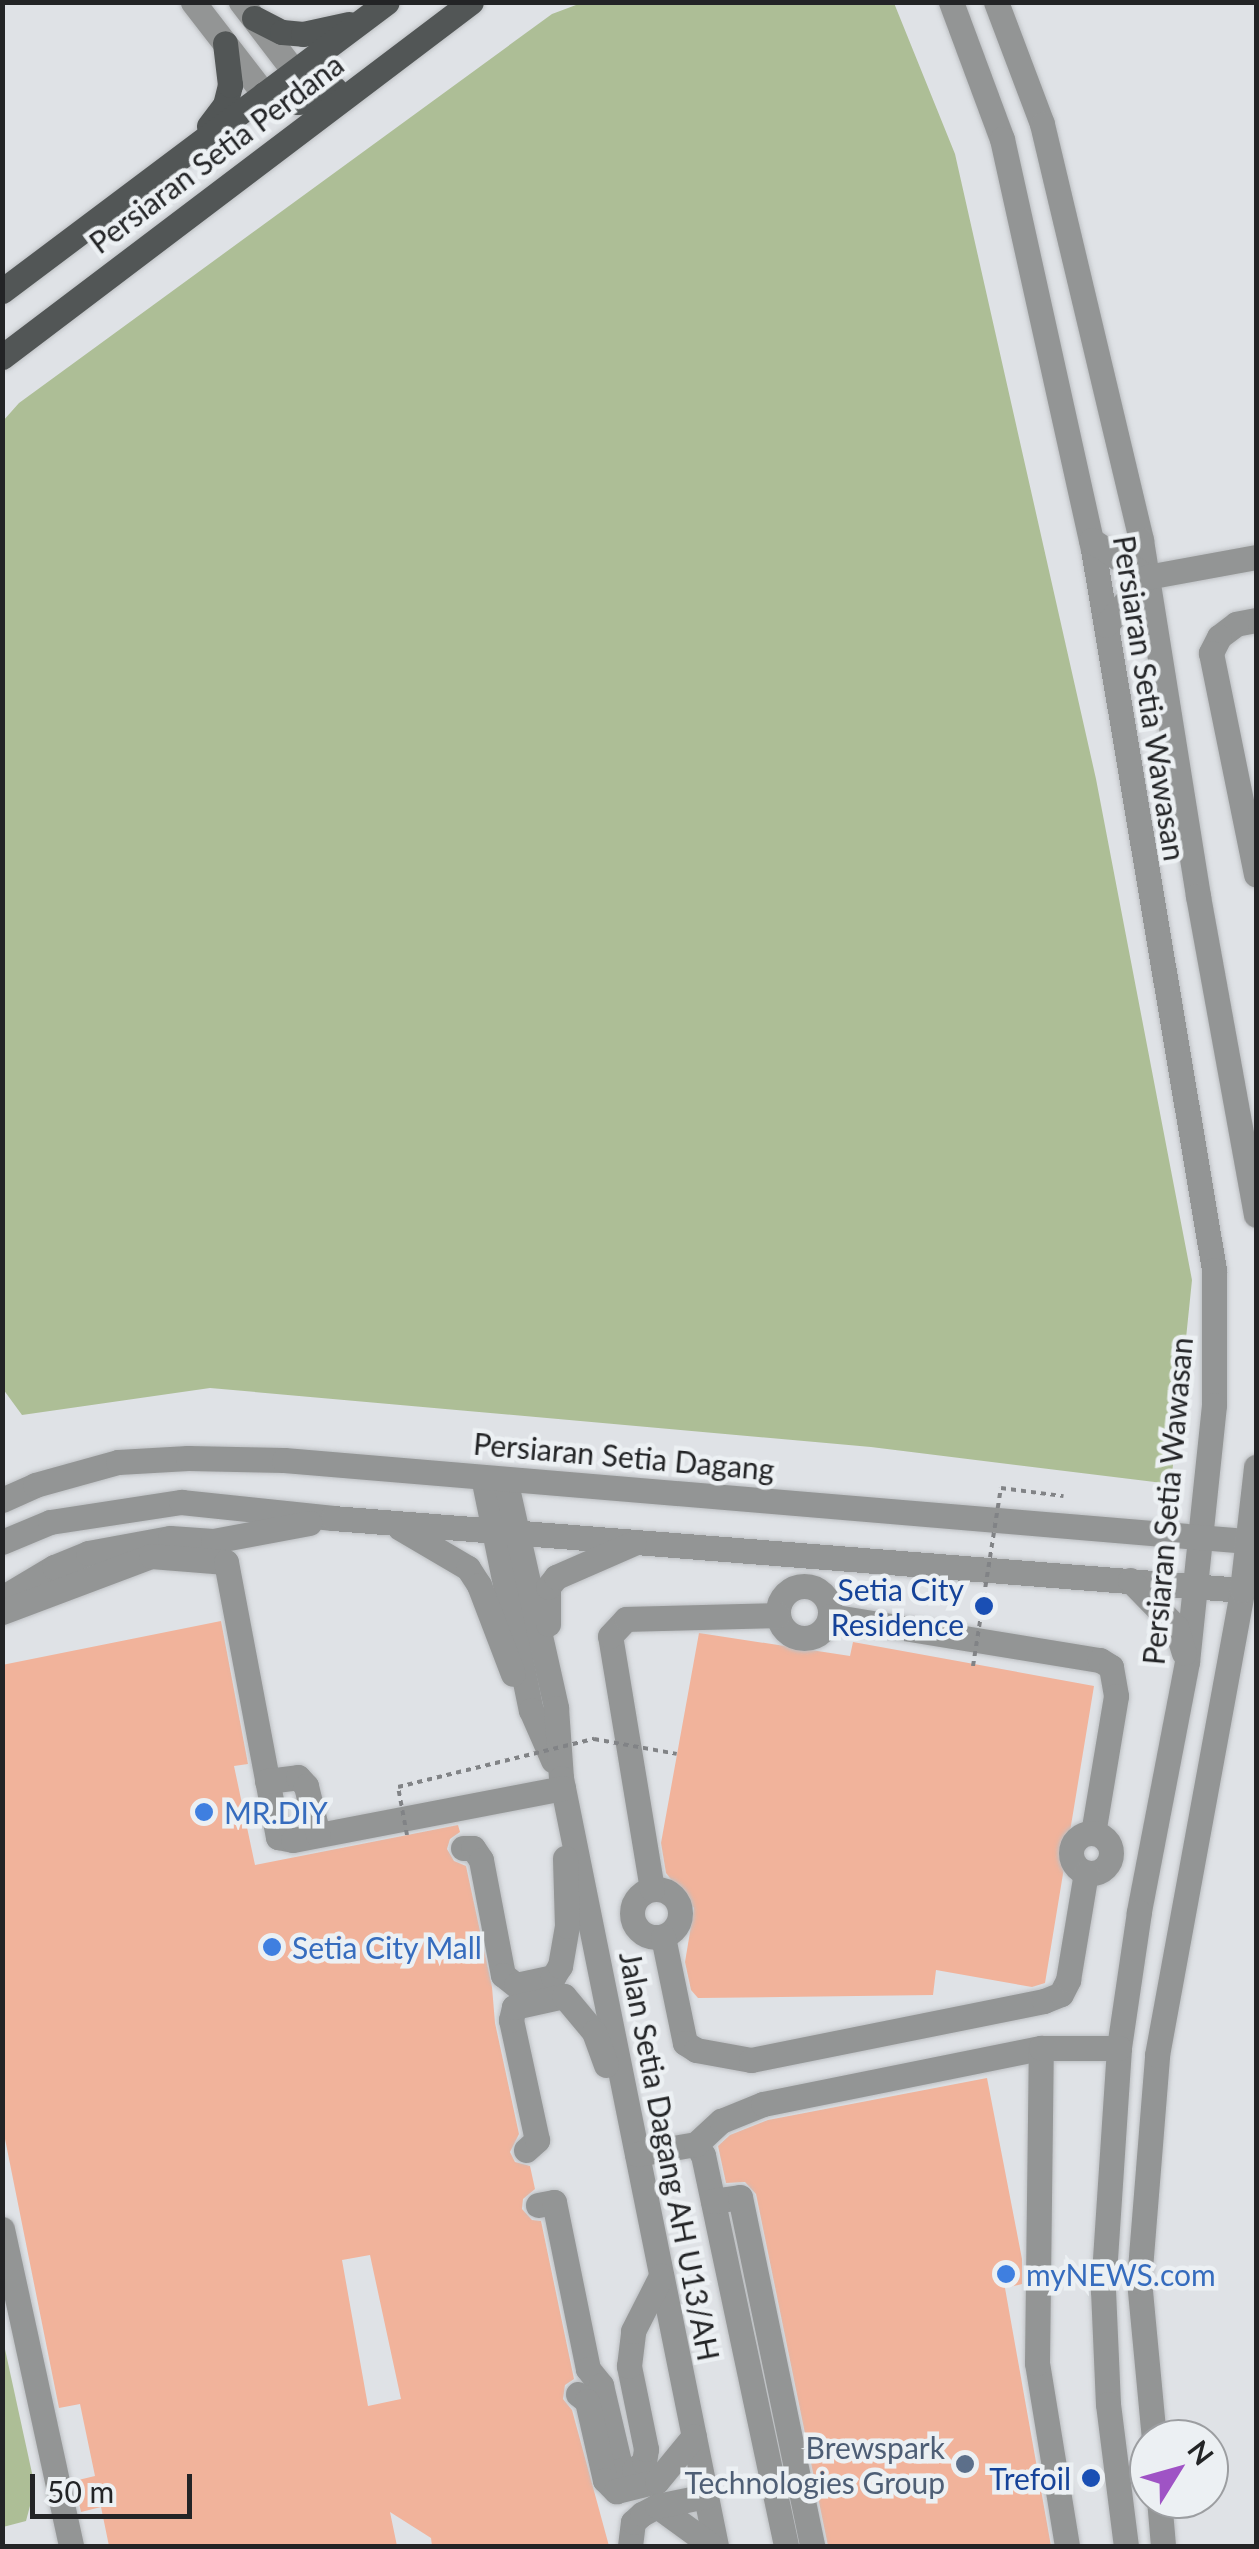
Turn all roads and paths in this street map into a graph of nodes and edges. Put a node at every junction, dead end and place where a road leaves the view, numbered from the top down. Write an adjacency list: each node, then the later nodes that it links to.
1 (193, 2): 8 (street)
2 (387, 2): 7 (main road, Persiaran Setia Perdana)
3 (471, 2): 10 (main road, Persiaran Setia Perdana)
4 (951, 2): 17 (street, Persiaran Setia Wawasan)
5 (996, 2): 19 (street, Persiaran Setia Wawasan)
6 (247, 10): 7 (main road); 9 (street)
7 (364, 20): 9 (main road, Persiaran Setia Perdana)
8 (225, 43): 11 (street); 13 (main road)
9 (294, 71): 11 (main road, Persiaran Setia Perdana); 12 (main road)
10 (375, 72): 12 (main road); 14 (main road, Persiaran Setia Perdana)
11 (264, 94): 12 (main road); 13 (main road, Persiaran Setia Perdana)
12 (296, 102): 14 (main road)
13 (175, 163): 15 (main road, Persiaran Setia Perdana)
14 (249, 168): 16 (main road, Persiaran Setia Perdana)
15 (2, 291)
16 (2, 357)
17 (1092, 540): 19 (street); 21 (street, Persiaran Setia Wawasan)
18 (1256, 556): 19 (street)
19 (1147, 578): 21 (street); 23 (street, Persiaran Setia Wawasan)
20 (1256, 620): 22 (street)
21 (1106, 625): 27 (street, Persiaran Setia Wawasan)
22 (1256, 874)
23 (1256, 1215)
24 (1256, 1466): 34 (street)
25 (494, 1478): 28 (street, Persiaran Setia Dagang); 31 (street, Jalan Setia Dagang AH U13/AH); 32 (street, Persiaran Setia Dagang)
26 (1063, 1496): 45 (path, bridge)
27 (1202, 1496): 32 (street); 33 (street, Persiaran Setia Wawasan)
28 (2, 1500)
29 (333, 1518): 30 (street); 35 (street); 40 (street)
30 (390, 1523): 31 (street); 46 (street)
31 (505, 1531): 36 (street); 46 (street, Jalan Setia Dagang AH U13/AH)
32 (1141, 1532): 33 (street, Persiaran Setia Dagang)
33 (1199, 1536): 34 (street, Persiaran Setia Dagang); 38 (street, Persiaran Setia Wawasan)
34 (1246, 1541): 39 (street)
35 (2, 1542)
36 (636, 1542): 37 (street); 46 (street)
37 (1130, 1580): 38 (street); 44 (street)
38 (1196, 1585): 39 (street); 44 (street, Persiaran Setia Wawasan)
39 (1242, 1590): 72 (street)
40 (2, 1598)
41 (2, 1612): 48 (street)
42 (778, 1615): 43 (street); 43 (street); 55 (street)
43 (830, 1616): 54 (street)
44 (1187, 1662): 50 (street, Persiaran Setia Wawasan)
45 (973, 1666)
46 (542, 1704): 49 (street, Jalan Setia Dagang AH U13/AH)
47 (677, 1754): 52 (path, bridge)
48 (267, 1781): 51 (street); 51 (street)
49 (562, 1783): 51 (street); 53 (street); 56 (street, Jalan Setia Dagang AH U13/AH)
50 (1159, 1806): 54 (street); 57 (street, Persiaran Setia Wawasan)
51 (318, 1835)
52 (408, 1835)
53 (463, 1848)
54 (1098, 1854): 57 (street); 59 (street)
55 (652, 1889): 58 (street); 59 (street)
56 (585, 1897): 58 (street); 60 (street, Jalan Setia Dagang AH U13/AH)
57 (1139, 1912): 62 (street, Persiaran Setia Wawasan)
58 (634, 1918): 59 (street); 60 (street)
59 (663, 1937)
60 (596, 1952): 65 (street, Jalan Setia Dagang AH U13/AH)
61 (1041, 2048): 62 (street); 63 (street); 82 (street)
62 (1119, 2048): 83 (street, Persiaran Setia Wawasan)
63 (696, 2144): 65 (street); 66 (street)
64 (526, 2150): 65 (street)
65 (636, 2154): 69 (street, Jalan Setia Dagang AH U13/AH)
66 (713, 2201): 80 (street); 81 (street)
67 (538, 2206): 69 (street)
68 (2, 2229): 70 (street)
69 (661, 2276): 73 (street, Jalan Setia Dagang AH U13/AH)
70 (10, 2306): 77 (street)
71 (578, 2394): 73 (street)
72 (1152, 2419)
73 (694, 2436): 74 (street, Jalan Setia Dagang AH U13/AH)
74 (706, 2496): 75 (street); 79 (street, Jalan Setia Dagang AH U13/AH)
75 (657, 2506): 78 (street); 79 (street)
76 (1161, 2519): 84 (street)
77 (71, 2546)
78 (630, 2546)
79 (714, 2546)
80 (786, 2546)
81 (812, 2546)
82 (1067, 2546)
83 (1126, 2546)
84 (1163, 2546)

